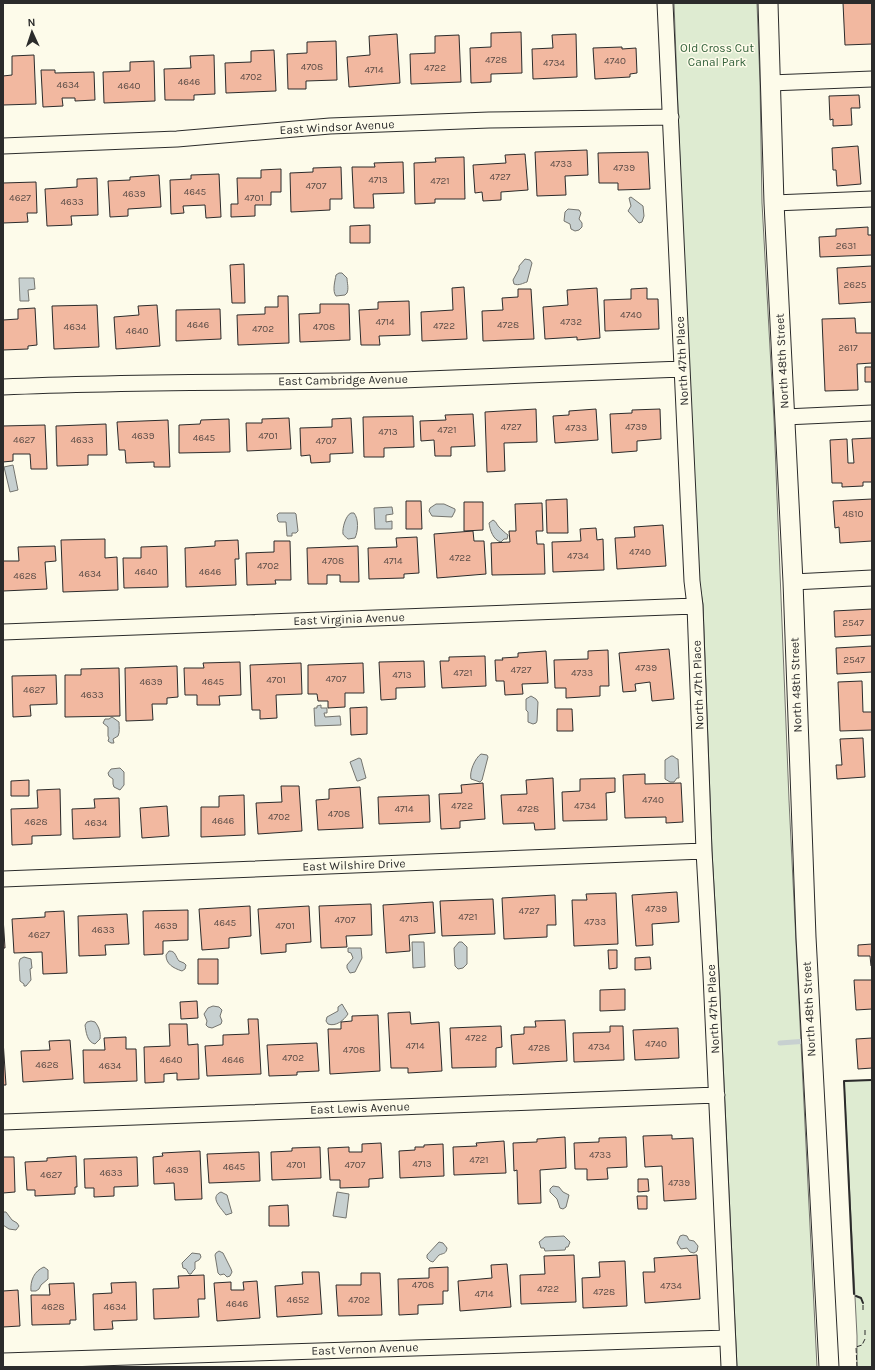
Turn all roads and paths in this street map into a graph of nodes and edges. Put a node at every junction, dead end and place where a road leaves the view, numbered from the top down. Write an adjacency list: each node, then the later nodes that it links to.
1 (665, 3): 5 (street, North 47th Place)
2 (768, 3): 4 (street, North 48th Street)
3 (872, 79): 4 (street)
4 (770, 83): 8 (street, North 48th Street)
5 (671, 117): 6 (street, East Windsor Avenue); 9 (street, North 47th Place)
6 (3, 146)
7 (872, 199): 8 (street)
8 (774, 204): 12 (street, North 48th Street)
9 (682, 369): 10 (street, East Cambridge Avenue); 15 (street, North 47th Place)
10 (3, 387)
11 (872, 413): 12 (street)
12 (785, 417): 14 (street, North 48th Street)
13 (872, 578): 14 (street)
14 (793, 582): 24 (street, North 48th Street)
15 (695, 606): 16 (street, East Virginia Avenue); 17 (street, North 47th Place)
16 (3, 632)
17 (704, 851): 18 (street, East Wilshire Drive); 19 (street, North 47th Place)
18 (3, 879)
19 (717, 1095): 20 (street, East Lewis Avenue); 21 (street, North 47th Place)
20 (3, 1122)
21 (727, 1338): 22 (street, East Vernon Avenue); 23 (street, North 47th Place)
22 (3, 1361)
23 (729, 1367)
24 (829, 1367)

